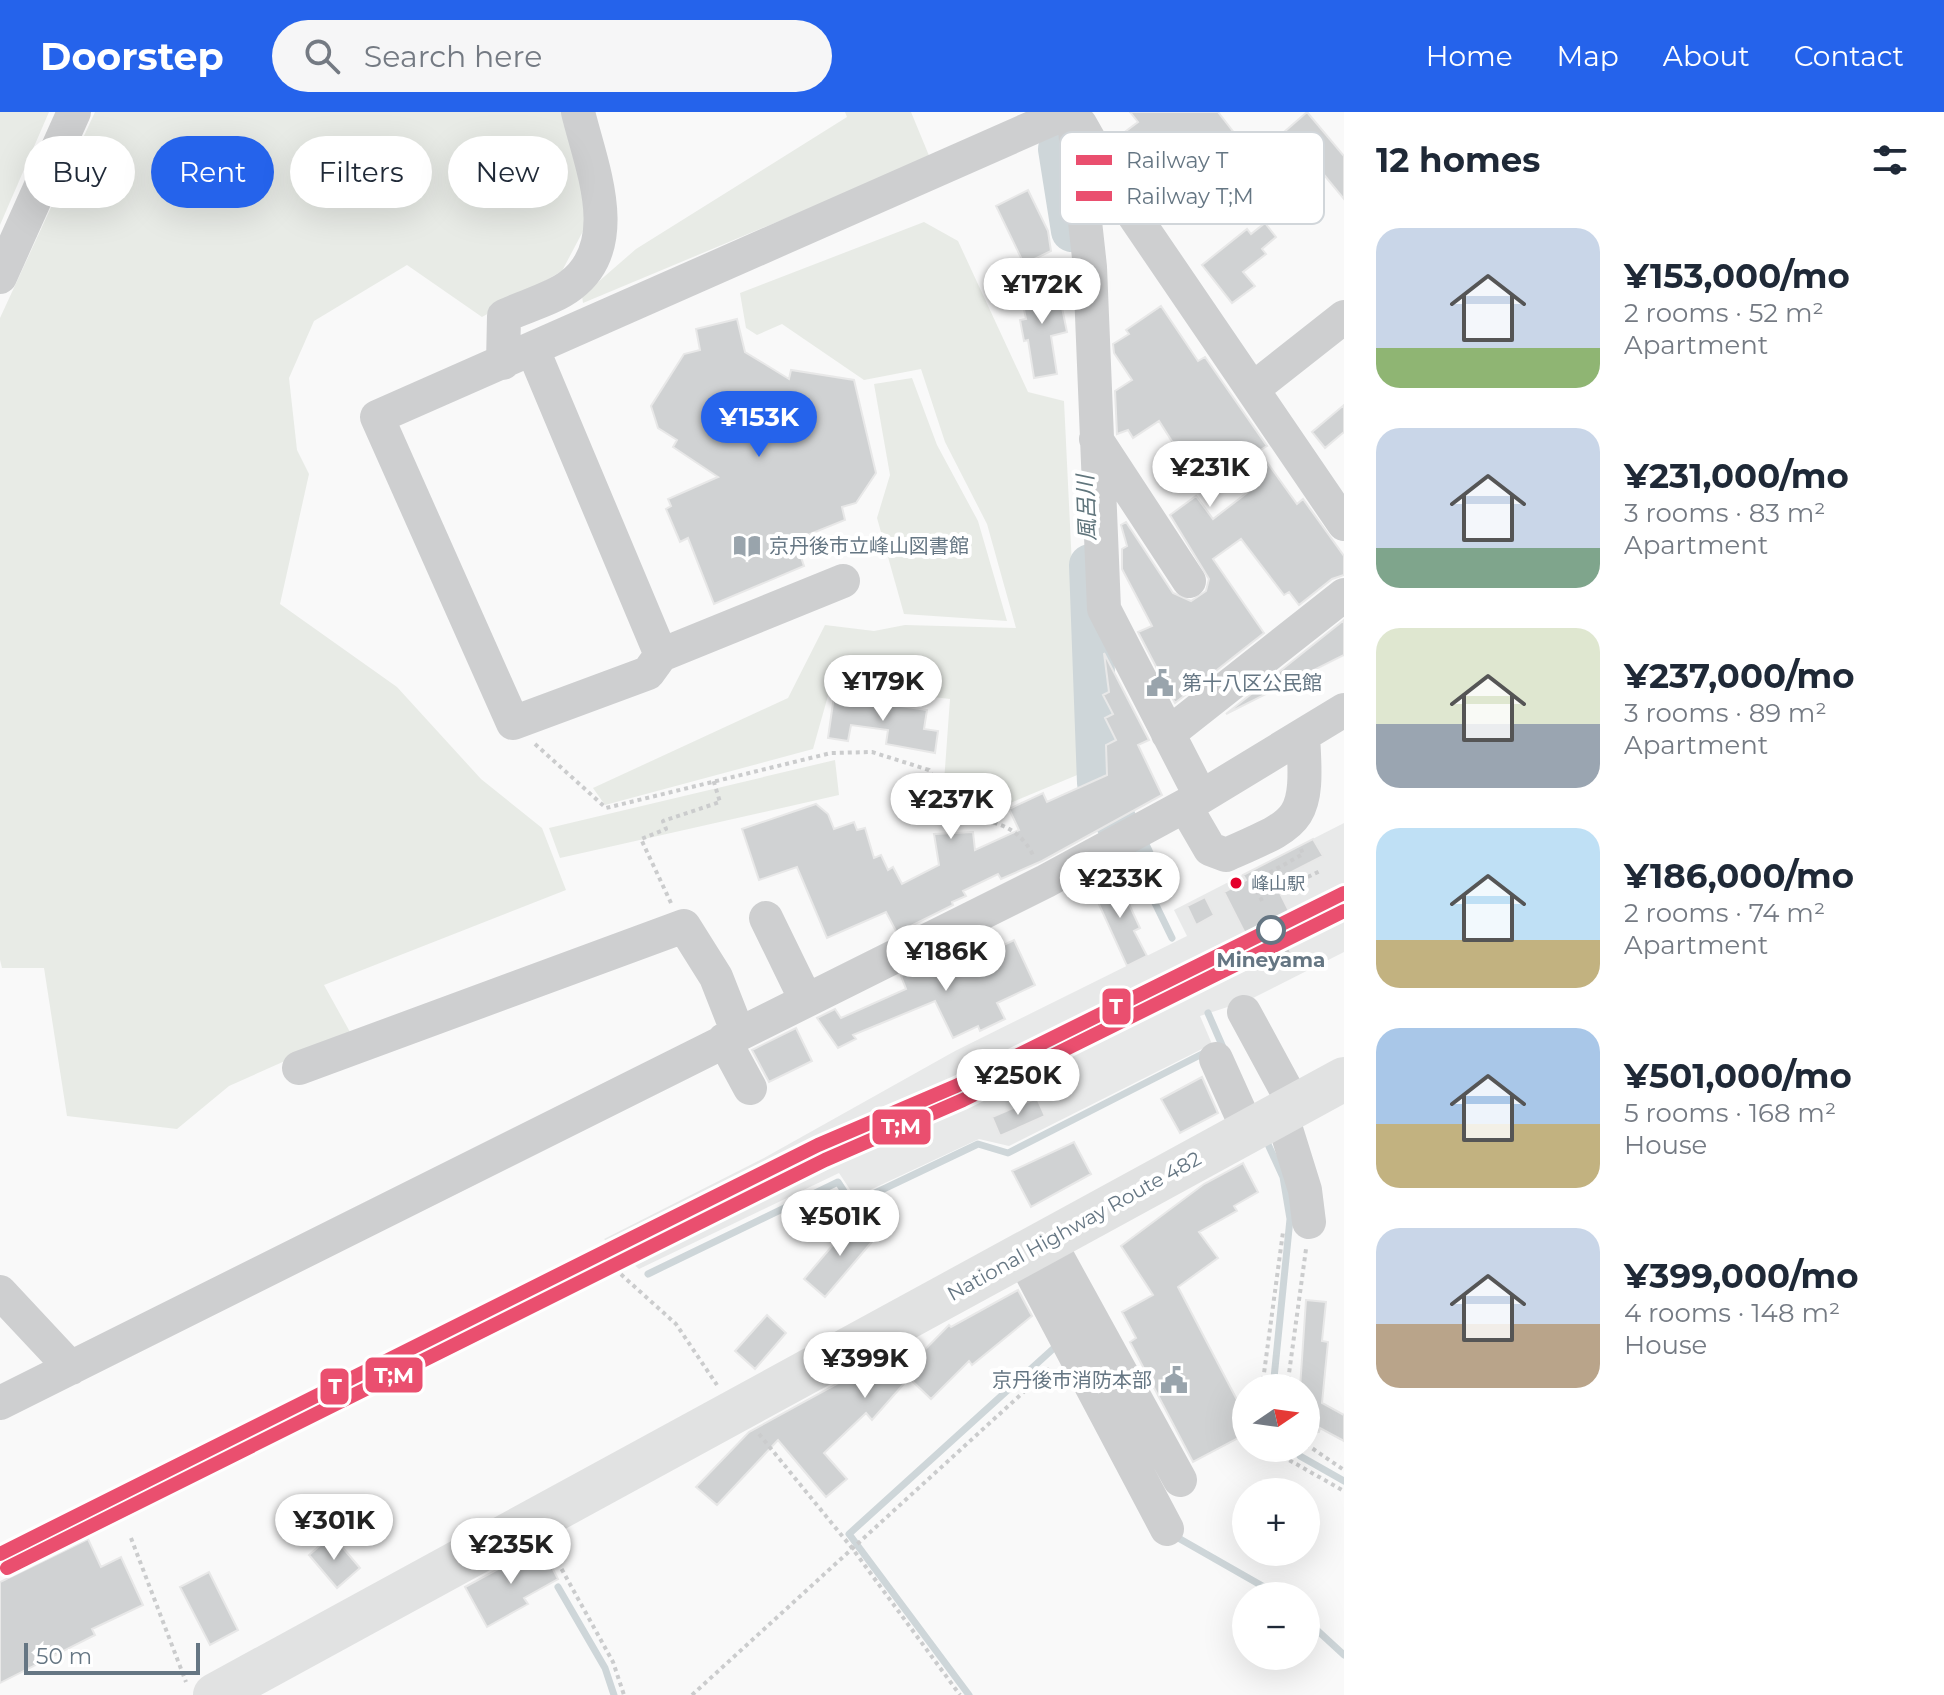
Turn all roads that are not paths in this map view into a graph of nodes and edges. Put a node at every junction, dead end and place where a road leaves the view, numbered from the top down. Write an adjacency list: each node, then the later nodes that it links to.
1 (74, 112): 8 (street)
2 (578, 112): 10 (street)
3 (1071, 112): 4 (street); 5 (street); 10 (street)
4 (1073, 132)
5 (1083, 132)
6 (1085, 224): 12 (street)
7 (1140, 224): 11 (street)
8 (0, 277)
9 (1344, 317): 11 (street)
10 (518, 356): 17 (street); 17 (street)
11 (1254, 388): 13 (street)
12 (1096, 439): 15 (street); 19 (street)
13 (1344, 524)
14 (843, 581): 17 (street)
15 (1189, 581)
16 (1344, 595): 19 (street)
17 (661, 655)
18 (1344, 710): 20 (street)
19 (1168, 734): 21 (street)
20 (1303, 737): 21 (street); 21 (street)
21 (1193, 801): 23 (street)
22 (766, 918): 23 (street)
23 (805, 998): 25 (street)
24 (1244, 1012): 30 (street)
25 (731, 1036): 27 (street); 29 (street); 34 (street)
26 (1216, 1059): 30 (street)
27 (299, 1068)
28 (1344, 1079): 30 (highway, National Highway Route 482)
29 (750, 1088)
30 (1275, 1116): 31 (street); 32 (highway, National Highway Route 482)
31 (1297, 1220)
32 (1035, 1248): 36 (street); 37 (street); 38 (highway, National Highway Route 482)
33 (0, 1292): 34 (street)
34 (71, 1368): 35 (street)
35 (0, 1403)
36 (1180, 1480)
37 (1167, 1529)
38 (215, 1695)

